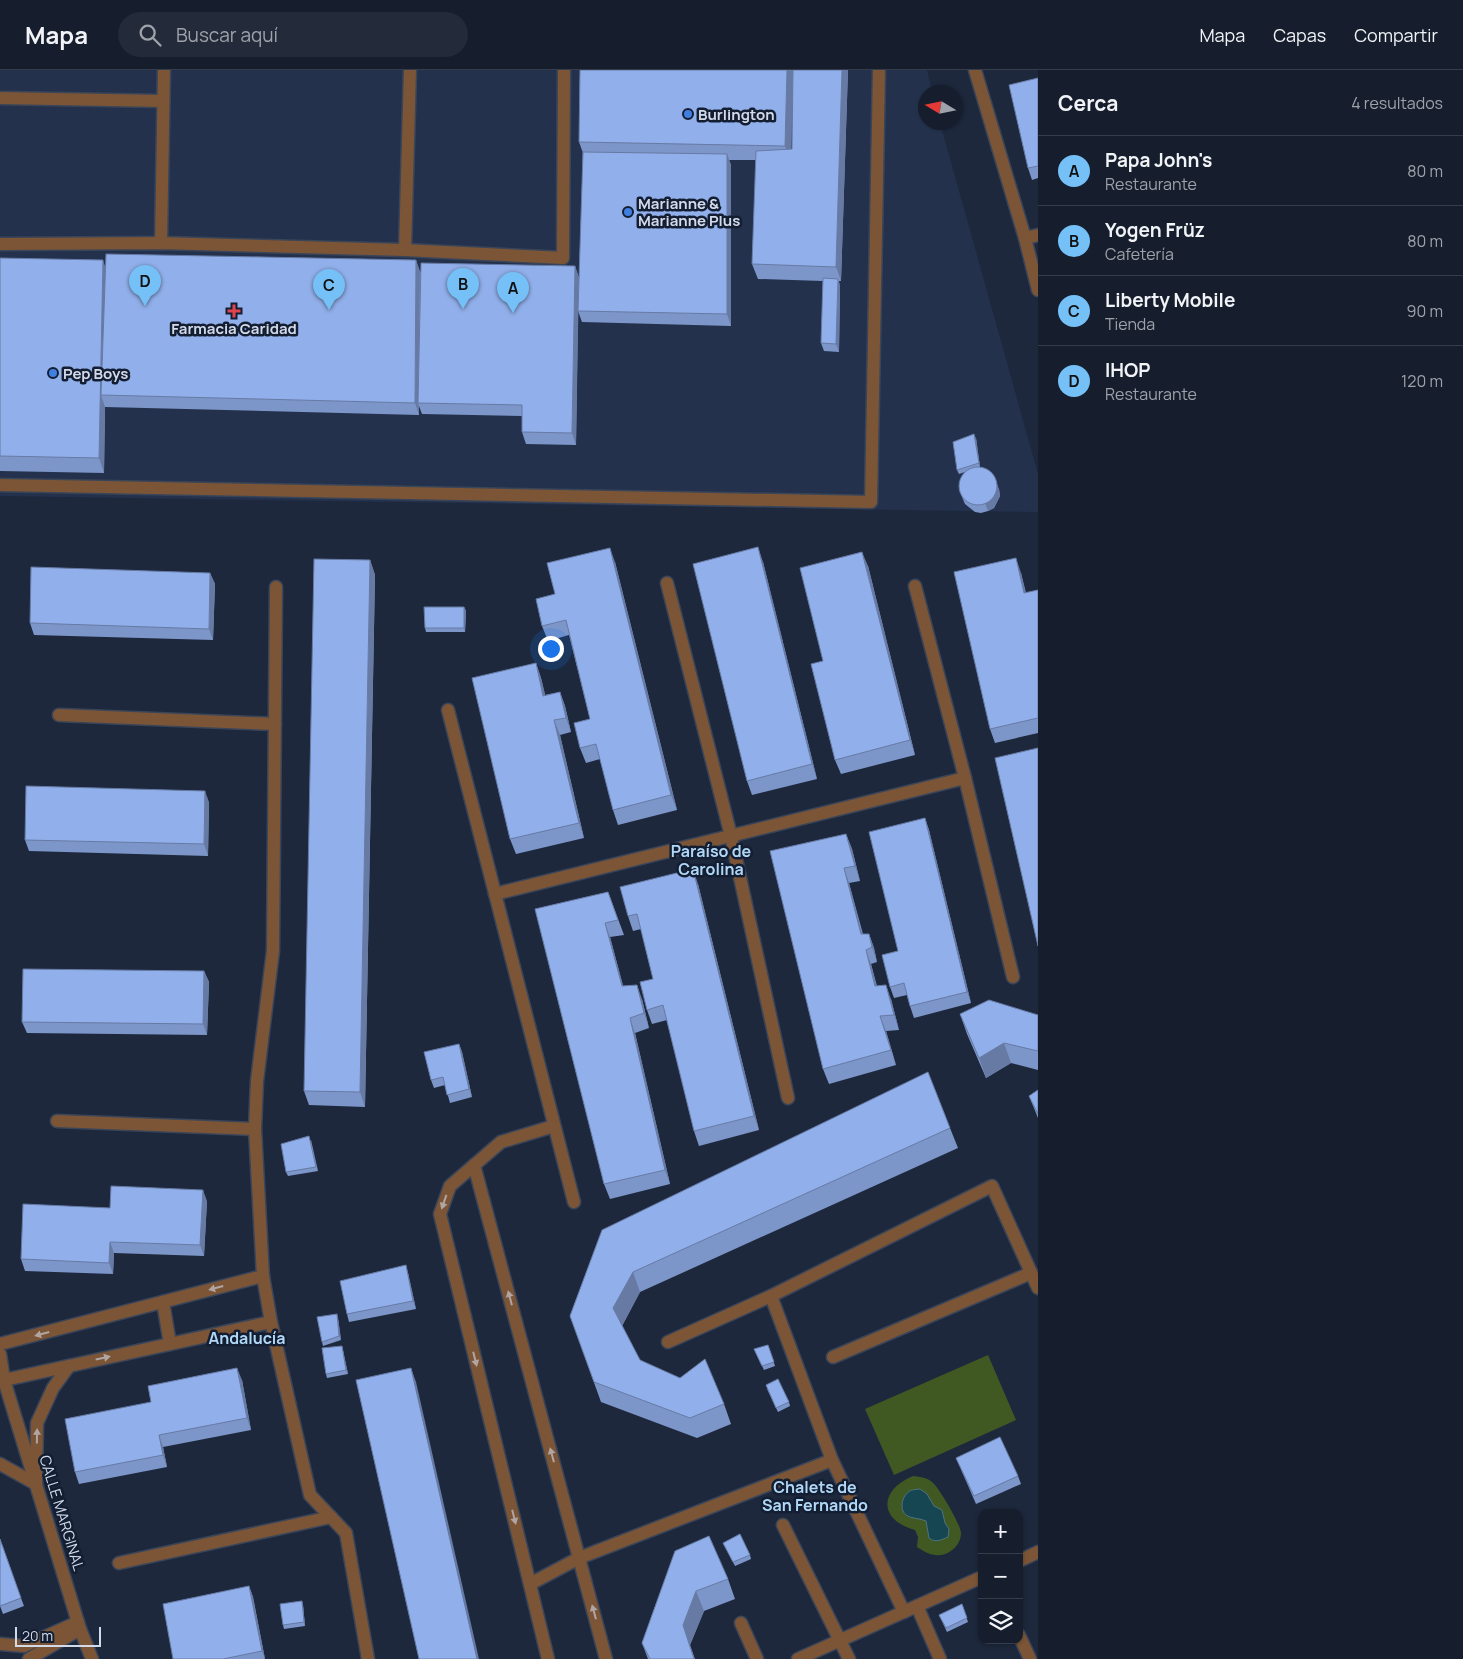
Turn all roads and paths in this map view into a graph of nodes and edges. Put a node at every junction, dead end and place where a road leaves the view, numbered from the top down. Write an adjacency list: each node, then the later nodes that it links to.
1 (164, 70): 7 (street)
2 (410, 70): 12 (street)
3 (564, 70): 12 (street)
4 (879, 70): 14 (street)
5 (975, 70): 9 (street)
6 (0, 98): 7 (street)
7 (163, 101): 10 (street)
8 (1038, 235): 9 (street)
9 (1025, 238): 13 (street)
10 (161, 243): 11 (street); 12 (street)
11 (0, 244)
12 (406, 250)
13 (1038, 290)
14 (0, 485)
15 (667, 584): 22 (street)
16 (915, 586): 21 (street)
17 (276, 588): 20 (street)
18 (448, 710): 23 (street)
19 (59, 715): 20 (street)
20 (275, 724): 28 (street)
21 (965, 778): 22 (street); 24 (street)
22 (730, 836): 23 (street); 25 (street)
23 (495, 894): 27 (street)
24 (1013, 978)
25 (788, 1098)
26 (56, 1121): 28 (street)
27 (554, 1126): 29 (street); 30 (street)
28 (255, 1129): 32 (street)
29 (474, 1165): 50 (street, one-way to 29); 54 (street, one-way to 54)
30 (574, 1202)
31 (1031, 1273): 33 (street); 34 (street); 41 (street)
32 (263, 1276): 35 (street, one-way to 35); 36 (street)
33 (1038, 1288)
34 (771, 1296): 37 (street); 44 (street)
35 (163, 1302): 38 (street, one-way to 38); 39 (street)
36 (271, 1322): 39 (street); 47 (street)
37 (668, 1342)
38 (0, 1344)
39 (170, 1344): 42 (street, one-way to 39)
40 (0, 1354): 43 (street, CALLE MARGINAL)
41 (833, 1357)
42 (70, 1366): 43 (street); 46 (street, one-way to 42)
43 (2, 1380): 46 (street, CALLE MARGINAL)
44 (832, 1460): 50 (street); 56 (street)
45 (0, 1464): 46 (street)
46 (36, 1484): 58 (street, CALLE MARGINAL)
47 (331, 1517): 52 (street); 64 (street)
48 (783, 1525): 59 (street)
49 (1038, 1552): 51 (street)
50 (580, 1558): 54 (street); 66 (street, one-way to 50)
51 (1023, 1558)
52 (119, 1563)
53 (978, 1579): 55 (street)
54 (530, 1584): 65 (street)
55 (917, 1606): 56 (street); 70 (street)
56 (904, 1612): 59 (street)
57 (741, 1622): 67 (street)
58 (79, 1626): 60 (street); 62 (street); 63 (street, CALLE MARGINAL)
59 (840, 1640): 68 (street); 69 (street)
60 (0, 1644)
61 (1023, 1644): 71 (street)
62 (29, 1659)
63 (92, 1659)
64 (368, 1659)
65 (548, 1659)
66 (606, 1659)
67 (757, 1659)
68 (798, 1659)
69 (849, 1659)
70 (940, 1659)
71 (1030, 1659)

